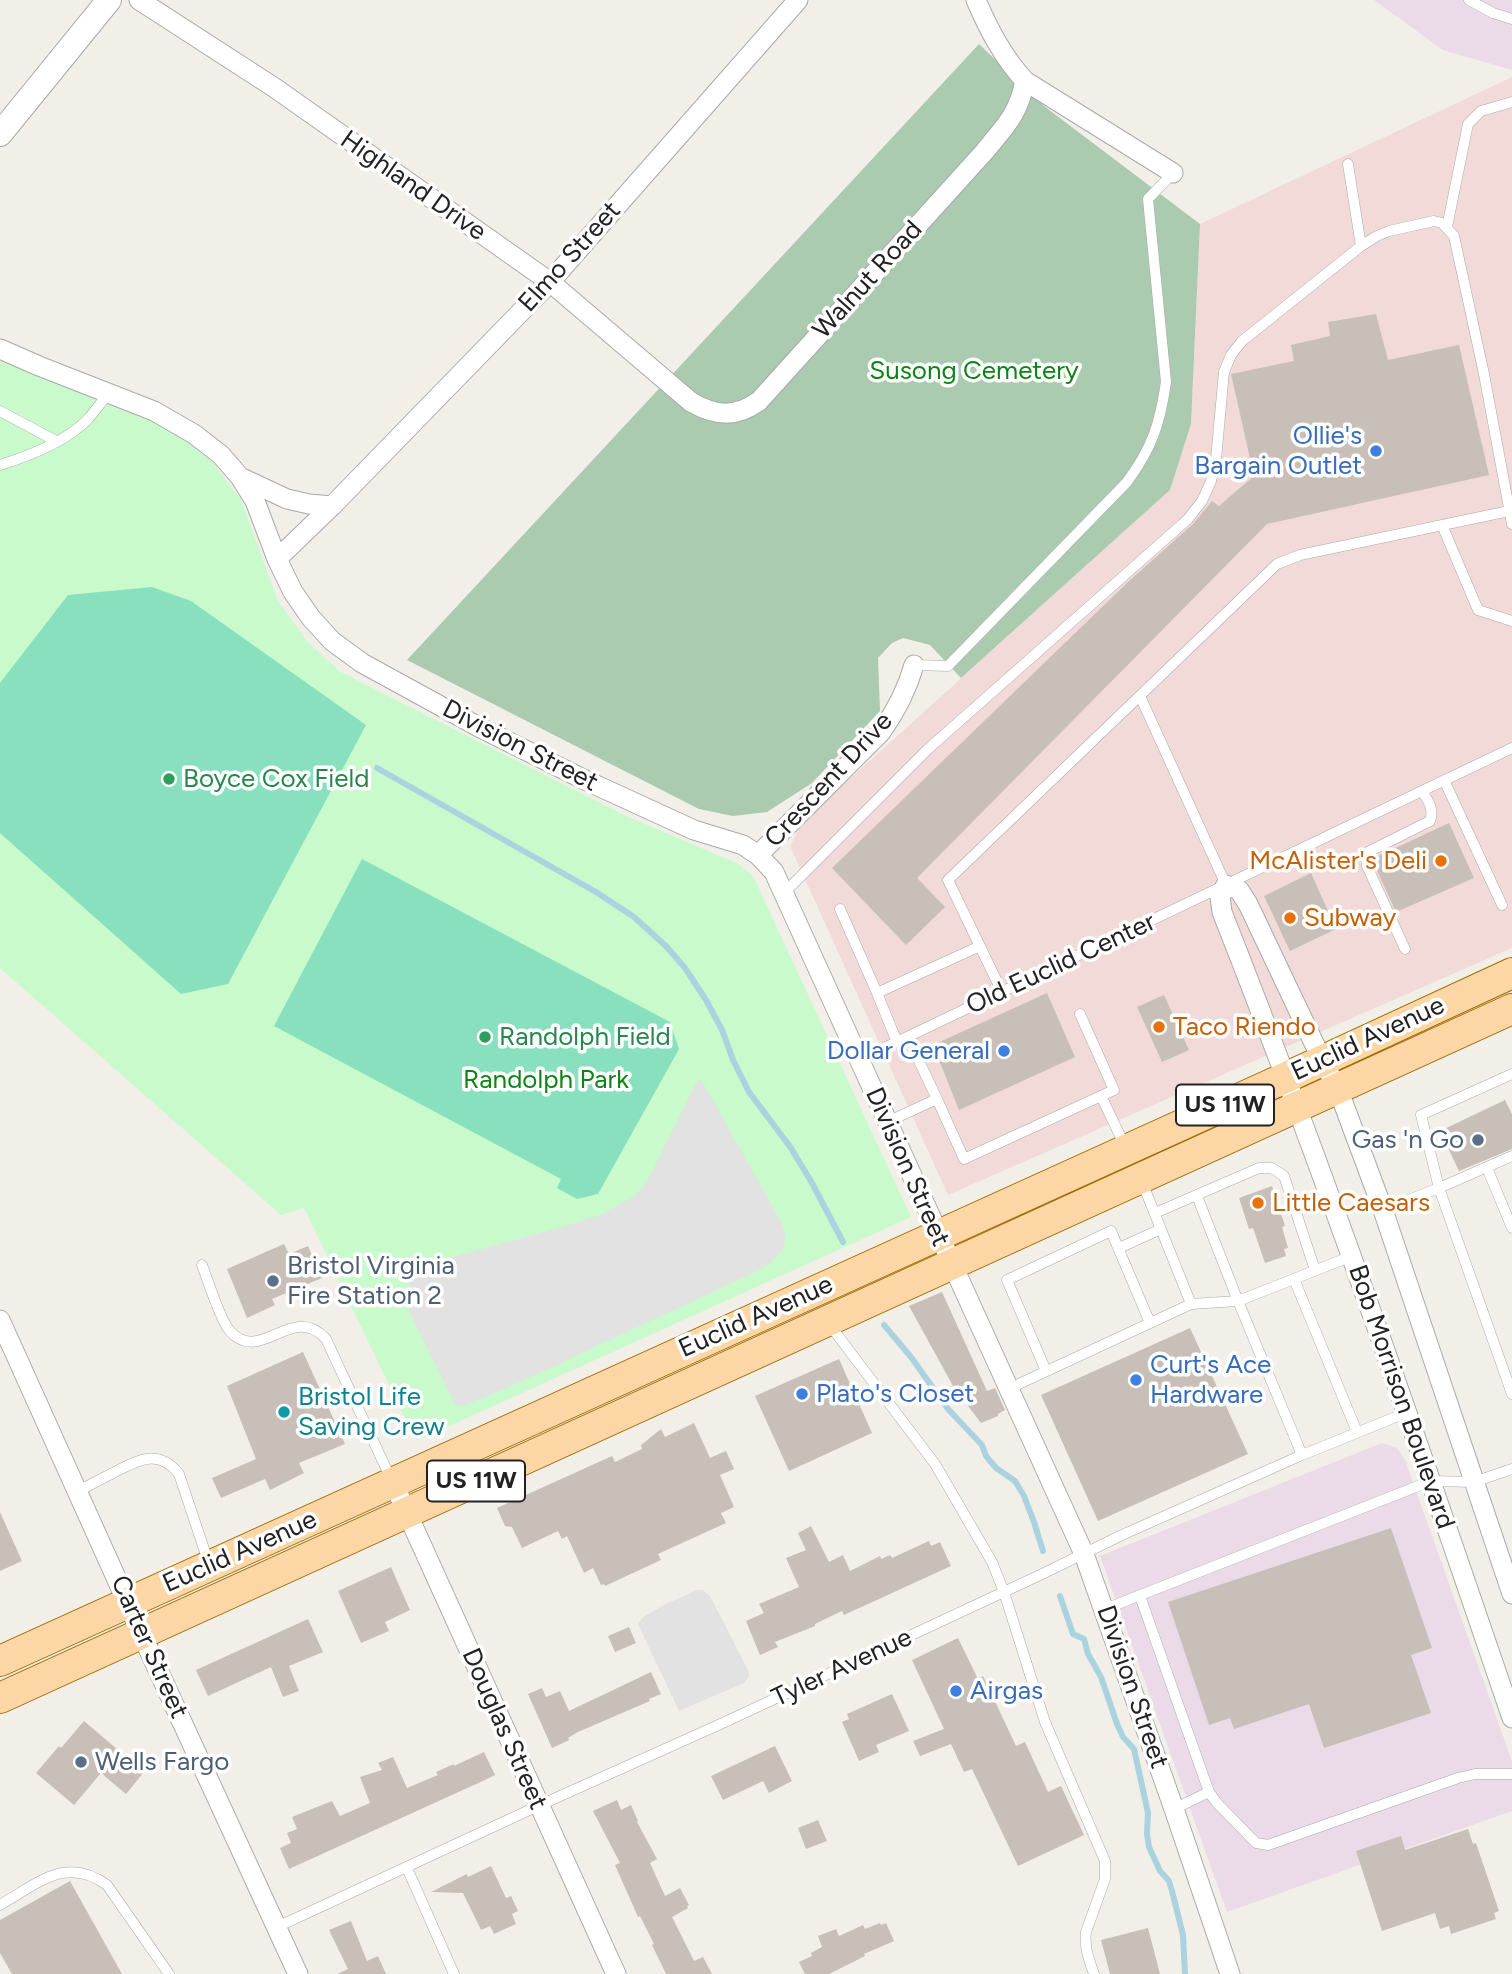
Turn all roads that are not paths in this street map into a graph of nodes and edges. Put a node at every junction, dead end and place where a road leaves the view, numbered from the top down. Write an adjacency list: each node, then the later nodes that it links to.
1 (109, 0): 9 (street)
2 (139, 0): 14 (street, Highland Drive)
3 (798, 0): 14 (street, Elmo Street)
4 (976, 0): 7 (street)
5 (1469, 0): 6 (lane)
6 (1512, 19)
7 (1025, 80): 11 (street); 16 (street, Walnut Road)
8 (1512, 102): 12 (lane)
9 (0, 134)
10 (1348, 164): 13 (lane)
11 (1173, 173): 28 (lane)
12 (1447, 227): 13 (lane); 23 (lane)
13 (1361, 246): 35 (lane)
14 (550, 282): 16 (street, Highland Drive); 22 (street, Elmo Street)
15 (0, 349): 17 (street, Division Street)
16 (675, 388)
17 (109, 392): 19 (lane); 21 (street, Division Street)
18 (0, 411): 19 (lane)
19 (56, 441): 20 (lane)
20 (0, 465)
21 (240, 477): 22 (street); 26 (street, Division Street)
22 (332, 506): 26 (street, Elmo Street)
23 (1509, 511): 24 (lane); 25 (lane)
24 (1512, 524)
25 (1442, 525): 27 (lane); 29 (lane)
26 (277, 559): 33 (street, Division Street)
27 (1512, 621)
28 (914, 665): 33 (street, Crescent Drive)
29 (1140, 696): 34 (lane); 38 (lane)
30 (1512, 748): 31 (lane, Old Euclid Center)
31 (1444, 780): 32 (lane, Old Euclid Center); 36 (lane)
32 (1423, 791): 34 (lane, Old Euclid Center); 39 (lane)
33 (758, 855): 35 (street, Division Street)
34 (1226, 885): 41 (lane, Old Euclid Center); 47 (street); 50 (street)
35 (784, 893): 46 (street, Division Street)
36 (1502, 905)
37 (840, 909): 42 (lane)
38 (980, 946): 41 (lane); 42 (lane)
39 (1405, 950)
40 (1512, 973): 47 (main road, Euclid Avenue / US 11W)
41 (1002, 992): 45 (lane, Old Euclid Center)
42 (877, 993): 45 (lane)
43 (1512, 1009): 51 (main road, Euclid Avenue / US 11W)
44 (1080, 1014): 52 (lane)
45 (897, 1042): 46 (lane, Old Euclid Center)
46 (859, 1060): 55 (street, Division Street)
47 (1322, 1060): 50 (main road, Euclid Avenue / US 11W); 51 (street, Bob Morrison Boulevard)
48 (919, 1061): 53 (lane)
49 (1512, 1073): 60 (lane)
50 (1287, 1077): 54 (street, Bob Morrison Boulevard); 56 (main road, Euclid Avenue / US 11W)
51 (1338, 1089): 54 (main road, Euclid Avenue / US 11W); 62 (street, Bob Morrison Boulevard)
52 (1101, 1096): 53 (lane); 56 (lane)
53 (937, 1099): 55 (lane)
54 (1297, 1107): 59 (main road, Euclid Avenue / US 11W); 68 (street, Bob Morrison Boulevard)
55 (887, 1122): 66 (street, Division Street)
56 (1127, 1149): 66 (main road, Euclid Avenue / US 11W)
57 (1512, 1156): 58 (lane)
58 (1487, 1168): 60 (lane); 64 (lane)
59 (1140, 1178): 63 (lane); 69 (main road, Euclid Avenue / US 11W)
60 (1439, 1188): 62 (lane); 80 (lane)
61 (1197, 1196): 63 (lane); 71 (lane); 73 (lane)
62 (1383, 1209): 87 (street, Bob Morrison Boulevard)
63 (1155, 1213): 65 (lane)
64 (1512, 1228)
65 (1161, 1229): 67 (lane); 74 (lane)
66 (938, 1235): 69 (street, Division Street); 86 (main road, Euclid Avenue / US 11W)
67 (1119, 1248): 77 (lane); 78 (lane)
68 (1352, 1256): 71 (lane); 81 (street, Bob Morrison Boulevard)
69 (951, 1264): 76 (main road, Euclid Avenue / US 11W); 79 (street, Division Street)
70 (202, 1265): 86 (lane)
71 (1315, 1270): 72 (lane)
72 (1294, 1279): 73 (lane); 82 (lane)
73 (1238, 1301): 74 (lane); 83 (lane)
74 (1191, 1304): 77 (lane)
75 (0, 1321): 88 (street, Carter Street)
76 (827, 1321): 89 (main road, Euclid Avenue / US 11W); 92 (lane)
77 (1150, 1323): 78 (lane)
78 (1046, 1371): 79 (lane)
79 (1009, 1389): 90 (street, Division Street)
80 (1512, 1394)
81 (1408, 1412): 82 (lane, Tyler Avenue); 85 (street, Bob Morrison Boulevard)
82 (1357, 1432): 83 (lane, Tyler Avenue)
83 (1302, 1455): 90 (lane, Tyler Avenue)
84 (1512, 1469): 87 (lane)
85 (1431, 1481): 87 (lane); 94 (lane); 100 (street, Bob Morrison Boulevard)
86 (393, 1482): 89 (street, Douglas Street); 91 (main road, Euclid Avenue / US 11W)
87 (1474, 1482): 93 (street, Bob Morrison Boulevard)
88 (78, 1491): 91 (lane); 95 (street, Carter Street)
89 (406, 1513): 97 (main road, Euclid Avenue / US 11W); 103 (street, Douglas Street)
90 (1084, 1554): 92 (lane, Tyler Avenue); 96 (street, Division Street)
91 (210, 1565): 95 (main road, Euclid Avenue / US 11W)
92 (1004, 1592): 103 (lane, Tyler Avenue); 112 (lane)
93 (1512, 1594)
94 (1140, 1596): 96 (lane); 102 (lane)
95 (128, 1603): 97 (street, Carter Street); 98 (main road, Euclid Avenue / US 11W)
96 (1105, 1609): 104 (street, Division Street)
97 (141, 1633): 99 (main road, Euclid Avenue / US 11W); 107 (street, Carter Street)
98 (0, 1661)
99 (0, 1698)
100 (1512, 1718)
101 (1512, 1774): 102 (lane)
102 (1209, 1792): 104 (lane)
103 (538, 1806): 105 (lane, Tyler Avenue); 111 (street, Douglas Street)
104 (1174, 1809): 113 (street, Division Street)
105 (408, 1868): 107 (lane, Tyler Avenue); 110 (lane)
106 (0, 1905): 108 (lane)
107 (277, 1927): 109 (street, Carter Street)
108 (169, 1974)
109 (298, 1974)
110 (454, 1974)
111 (616, 1974)
112 (1094, 1974)
113 (1230, 1974)

